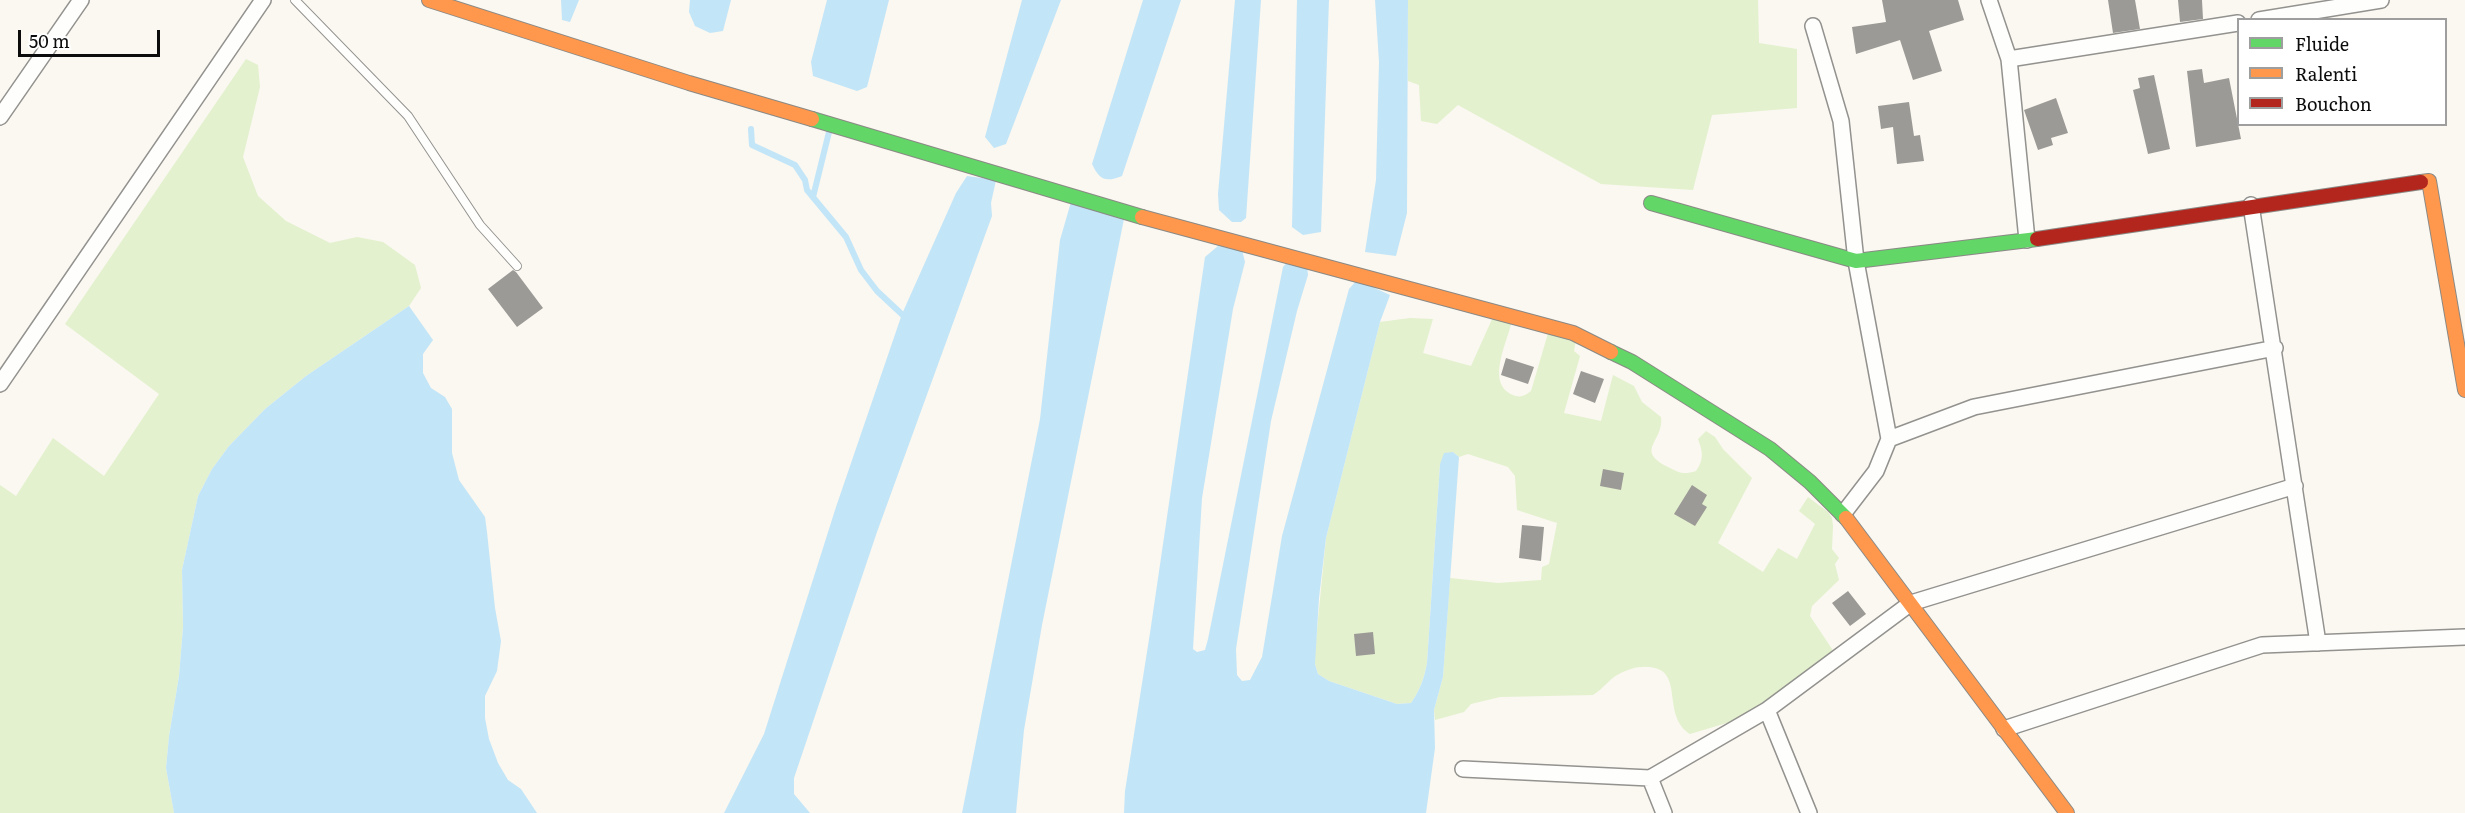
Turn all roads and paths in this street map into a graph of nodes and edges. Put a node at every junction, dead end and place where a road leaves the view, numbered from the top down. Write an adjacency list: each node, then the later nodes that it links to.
1 (263, 0): 18 (street)
2 (295, 0): 16 (lane)
3 (429, 0): 22 (street)
4 (1989, 0): 10 (street)
5 (2381, 0): 7 (street)
6 (76, 2): 11 (street)
7 (2271, 18)
8 (2237, 23): 10 (street)
9 (1813, 26): 15 (street)
10 (2009, 60): 14 (street)
11 (0, 117)
12 (1651, 203): 15 (street)
13 (2252, 206): 14 (street); 17 (street); 19 (street)
14 (2027, 240): 15 (street)
15 (1856, 261): 20 (street)
16 (517, 266)
17 (2275, 348): 20 (street); 21 (street)
18 (0, 384)
19 (2465, 390)
20 (1889, 439): 22 (street)
21 (2295, 486): 23 (street); 25 (street)
22 (1843, 514): 23 (street)
23 (1911, 603): 26 (street); 27 (street)
24 (2465, 637): 25 (street)
25 (2318, 643): 27 (street)
26 (1767, 710): 29 (street); 31 (street)
27 (2004, 729): 32 (street)
28 (1463, 769): 29 (street)
29 (1650, 778): 30 (street)
30 (1664, 813)
31 (1809, 813)
32 (2067, 813)

